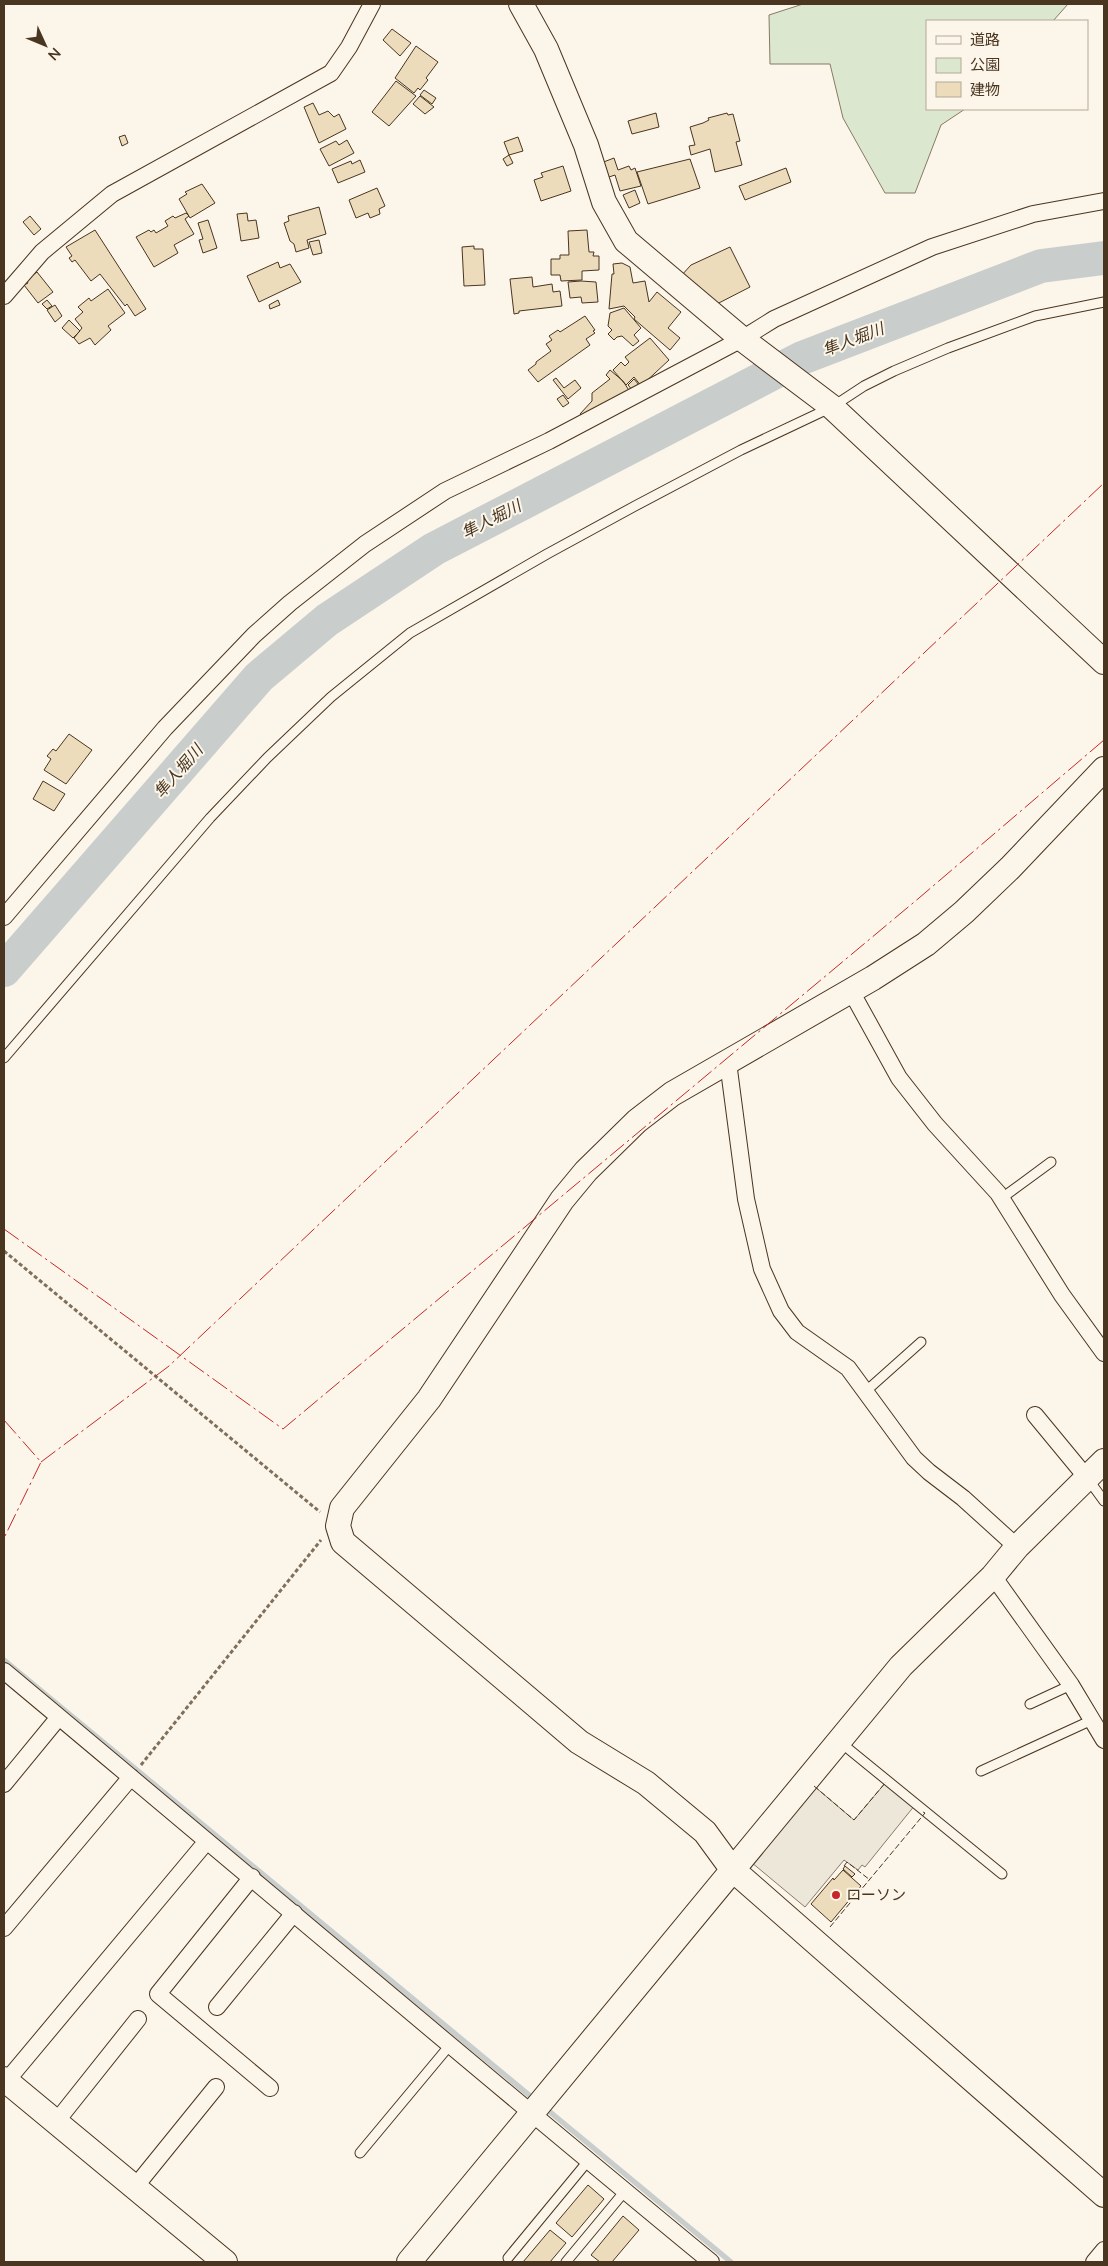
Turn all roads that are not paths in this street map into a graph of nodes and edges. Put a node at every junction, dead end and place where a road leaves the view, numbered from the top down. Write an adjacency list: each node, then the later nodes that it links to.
1 (372, 4): 4 (street)
2 (521, 4): 6 (street)
3 (1104, 201): 6 (street)
4 (4, 296)
5 (1104, 302): 7 (lane)
6 (742, 339): 7 (street); 10 (street)
7 (832, 407): 8 (street); 12 (lane)
8 (1104, 662)
9 (1104, 769): 11 (street)
10 (4, 917)
11 (851, 991): 13 (street); 15 (street)
12 (4, 1058)
13 (728, 1062): 18 (street); 36 (street)
14 (1051, 1162): 15 (lane)
15 (1002, 1198): 17 (street)
16 (921, 1342): 18 (lane)
17 (1104, 1353)
18 (865, 1392): 23 (street)
19 (1035, 1415): 21 (street)
20 (1104, 1460): 21 (street)
21 (1087, 1478): 22 (lane); 23 (street)
22 (1104, 1501)
23 (1017, 1547): 24 (street)
24 (993, 1576): 26 (street); 31 (street)
25 (4, 1672): 28 (street)
26 (1071, 1686): 27 (lane); 29 (street)
27 (1030, 1704)
28 (59, 1717): 33 (street); 34 (street)
29 (1092, 1720): 30 (street); 32 (lane)
30 (1104, 1740)
31 (840, 1742): 36 (street); 37 (lane)
32 (981, 1771)
33 (131, 1777): 35 (street); 40 (street)
34 (4, 1784)
35 (207, 1841): 38 (street); 44 (street)
36 (732, 1869): 47 (street); 53 (street)
37 (1002, 1874)
38 (252, 1877): 39 (street); 46 (street)
39 (294, 1913): 41 (street); 43 (street)
40 (4, 1928)
41 (218, 2007)
42 (138, 2019): 48 (street)
43 (450, 2045): 47 (street); 49 (lane)
44 (5, 2081): 48 (street)
45 (216, 2087): 51 (street)
46 (270, 2088)
47 (532, 2114): 50 (street); 57 (street)
48 (56, 2122): 51 (street)
49 (360, 2153)
50 (588, 2161): 52 (street); 55 (lane)
51 (135, 2187): 56 (street)
52 (625, 2191): 58 (lane); 59 (street)
53 (1104, 2195)
54 (1104, 2250): 60 (street)
55 (508, 2258)
56 (225, 2262)
57 (409, 2262)
58 (566, 2262)
59 (712, 2262)
60 (1094, 2262)

